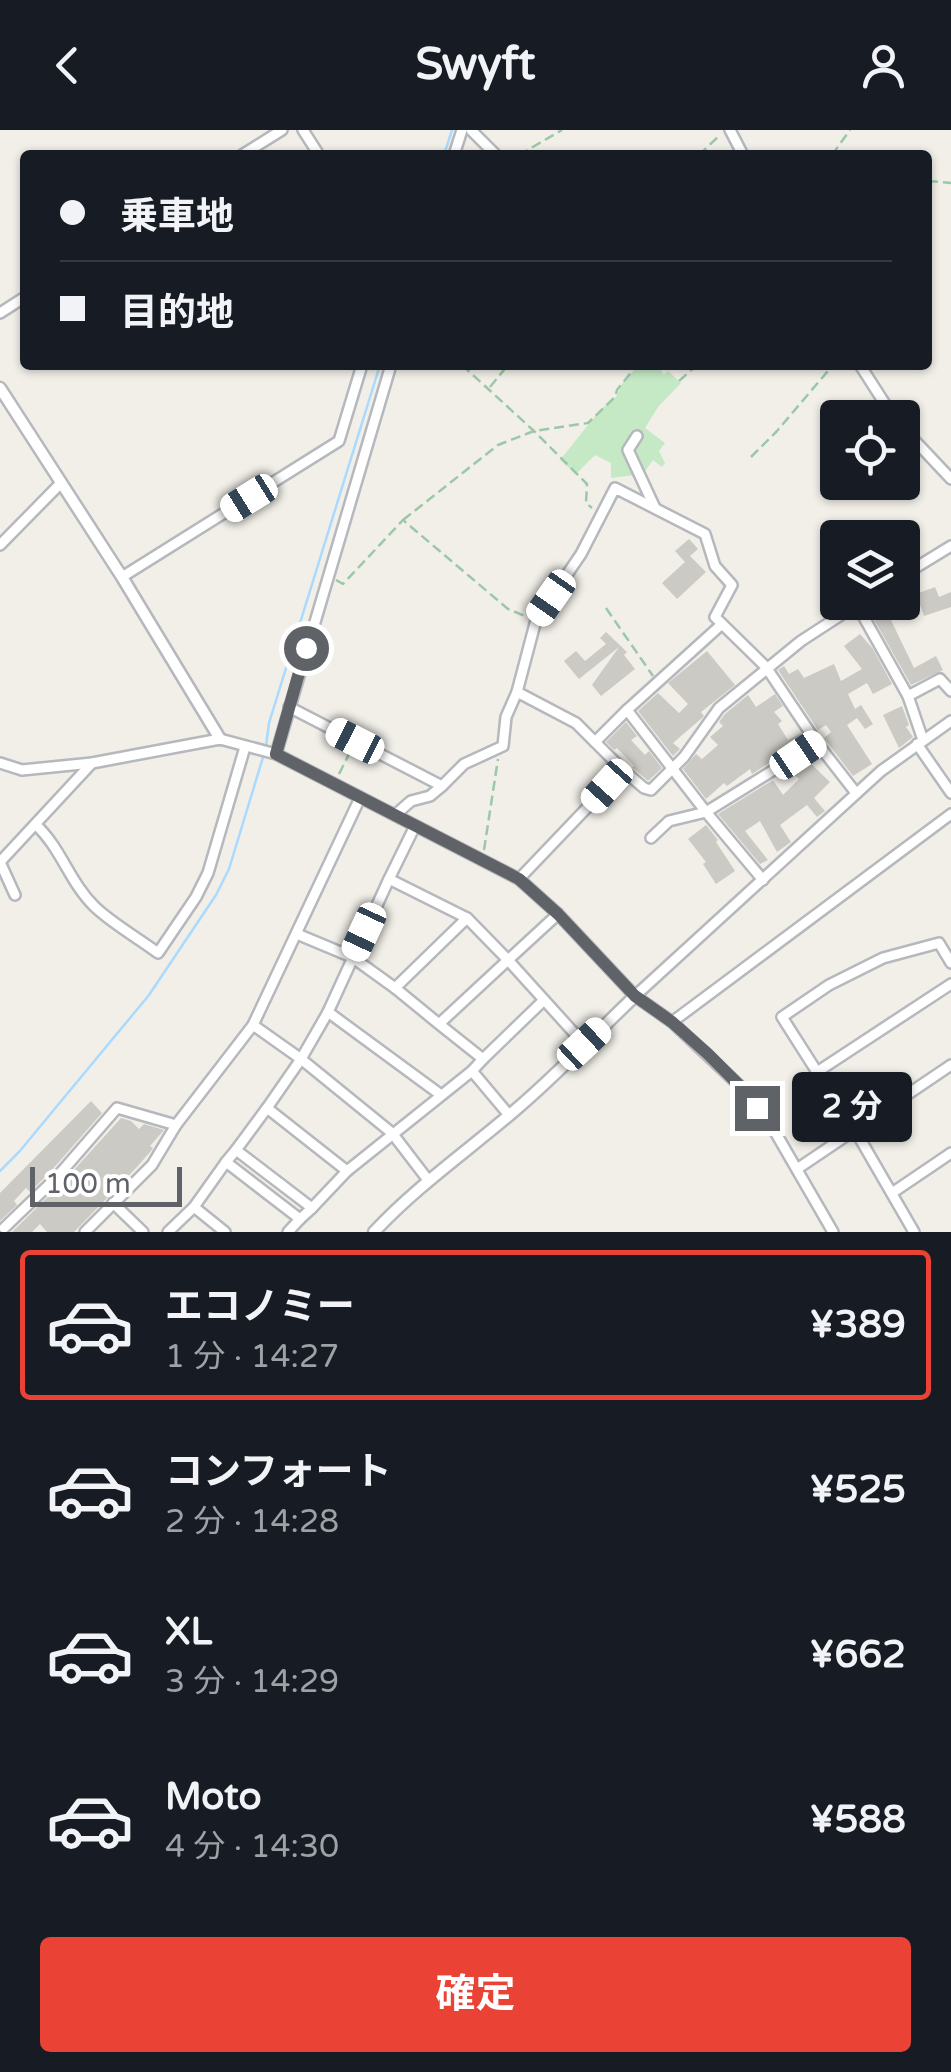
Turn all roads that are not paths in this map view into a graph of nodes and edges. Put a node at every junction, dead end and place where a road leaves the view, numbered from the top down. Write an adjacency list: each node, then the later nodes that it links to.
1 (282, 130): 3 (street)
2 (472, 130): 4 (street)
3 (250, 150)
4 (491, 150)
5 (360, 370): 18 (street)
6 (389, 370): 26 (street)
7 (863, 370): 9 (street)
8 (0, 388): 13 (street)
9 (882, 400)
10 (637, 436): 14 (street)
11 (920, 446): 12 (street)
12 (951, 479)
13 (61, 483): 15 (street); 18 (street)
14 (655, 508): 21 (street); 24 (street)
15 (0, 544)
16 (951, 546): 17 (street)
17 (920, 565)
18 (122, 577): 29 (street)
19 (835, 620): 22 (street)
20 (868, 620): 25 (street)
21 (722, 624): 22 (street); 27 (street)
22 (766, 667): 32 (street); 37 (street)
23 (951, 691): 25 (street)
24 (518, 692): 30 (street); 39 (street)
25 (908, 696): 31 (street)
26 (289, 707): 34 (street); 39 (street)
27 (627, 710): 30 (street); 37 (street)
28 (951, 721): 31 (street)
29 (220, 739): 33 (street); 36 (street)
30 (595, 742): 38 (street)
31 (920, 742): 40 (street); 41 (street)
32 (816, 743): 40 (street); 43 (street)
33 (246, 747): 34 (street); 46 (street)
34 (276, 754): 42 (street)
35 (0, 763): 36 (street)
36 (92, 763): 46 (street)
37 (672, 769): 38 (street); 43 (street)
38 (623, 770): 51 (street)
39 (442, 786): 45 (street)
40 (856, 792): 52 (street)
41 (951, 793)
42 (360, 798): 45 (street); 56 (street)
43 (706, 812): 48 (street); 52 (street)
44 (951, 814): 65 (street)
45 (395, 816): 47 (street)
46 (36, 825): 49 (street)
47 (415, 826): 50 (street); 51 (street)
48 (651, 838)
49 (0, 862): 53 (street)
50 (389, 879): 55 (street); 57 (street)
51 (519, 879): 54 (street)
52 (763, 880): 62 (street)
53 (15, 895)
54 (558, 914): 58 (street); 62 (street)
55 (467, 918): 58 (street); 61 (street)
56 (298, 934): 57 (street); 67 (street)
57 (352, 958): 61 (street); 64 (street)
58 (508, 960): 63 (street); 66 (street)
59 (951, 963): 73 (street)
60 (951, 984): 73 (street)
61 (395, 988): 66 (street)
62 (635, 996): 65 (street); 68 (street)
63 (544, 1000): 68 (street); 70 (street)
64 (328, 1012): 69 (street); 74 (street)
65 (672, 1022): 83 (street)
66 (438, 1024): 70 (street)
67 (254, 1025): 69 (street); 77 (street)
68 (584, 1044): 76 (street)
69 (301, 1059): 75 (street); 79 (street)
70 (484, 1060): 72 (street)
71 (951, 1065): 78 (street)
72 (472, 1071): 74 (street); 76 (street)
73 (817, 1072): 78 (street)
74 (441, 1095): 79 (street)
75 (267, 1108): 80 (street); 84 (street)
76 (509, 1115): 85 (street)
77 (176, 1125): 87 (street); 91 (street)
78 (855, 1130): 83 (street); 86 (street)
79 (392, 1133): 84 (street); 85 (street)
80 (236, 1150): 82 (street); 89 (street)
81 (951, 1153): 86 (street)
82 (226, 1162): 88 (street); 90 (street)
83 (796, 1169): 98 (street)
84 (347, 1171): 89 (street)
85 (428, 1180): 97 (street)
86 (892, 1193): 99 (street)
87 (113, 1202): 92 (street); 93 (street)
88 (194, 1207): 94 (street); 95 (street)
89 (312, 1208): 90 (street)
90 (300, 1218): 96 (street)
91 (4, 1231)
92 (85, 1232)
93 (143, 1232)
94 (168, 1232)
95 (225, 1232)
96 (288, 1232)
97 (374, 1232)
98 (833, 1232)
99 (914, 1232)

